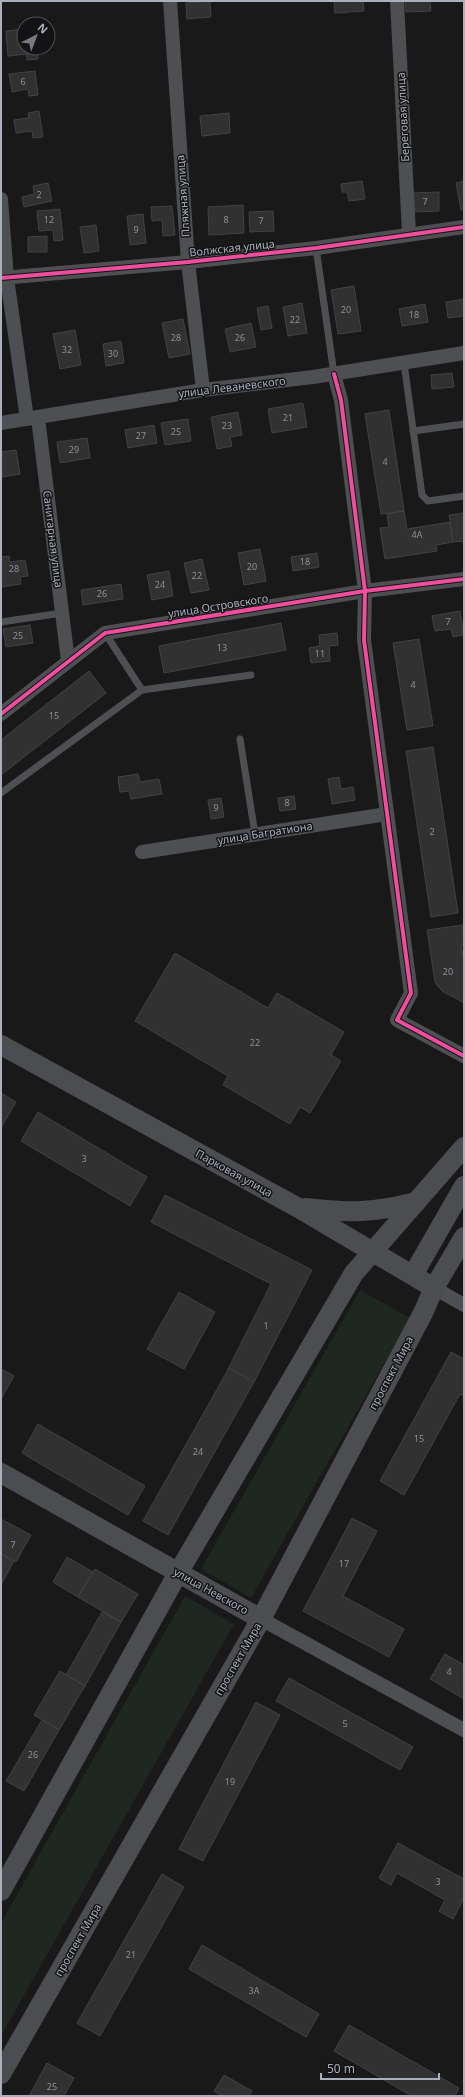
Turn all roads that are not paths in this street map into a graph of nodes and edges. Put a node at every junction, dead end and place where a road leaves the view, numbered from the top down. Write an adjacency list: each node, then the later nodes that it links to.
1 (170, 1): 7 (street, Пляжная улица)
2 (397, 1): 5 (street, Береговая улица)
3 (1, 199): 8 (street, Санитарная улица)
4 (464, 227): 5 (street, Волжская улица)
5 (409, 233): 6 (street, Волжская улица)
6 (316, 248): 7 (street, Волжская улица); 11 (lane)
7 (188, 262): 8 (street, Волжская улица); 12 (street, Пляжная улица)
8 (4, 278): 13 (street, Санитарная улица)
9 (464, 353): 10 (street, улица Леваневского)
10 (404, 363): 11 (street, улица Леваневского); 16 (lane)
11 (334, 374): 12 (street, улица Леваневского); 19 (street)
12 (204, 390): 13 (street, улица Леваневского)
13 (32, 419): 14 (street, улица Леваневского); 20 (street, Санитарная улица)
14 (1, 423)
15 (464, 424): 16 (lane)
16 (413, 431): 17 (lane)
17 (464, 496)
18 (464, 579): 19 (street, улица Островского)
19 (365, 591): 22 (street, улица Островского); 29 (street)
20 (62, 613): 21 (lane); 23 (street, Санитарная улица)
21 (1, 622)
22 (106, 633): 23 (street, улица Островского); 25 (lane)
23 (68, 661): 26 (street, улица Островского)
24 (252, 675): 25 (lane)
25 (142, 690): 28 (lane)
26 (1, 714)
27 (240, 739): 30 (lane)
28 (1, 793)
29 (387, 814): 30 (street, улица Багратиона); 33 (street)
30 (255, 834): 31 (street, улица Багратиона)
31 (142, 852)
32 (1, 1045): 37 (main road, Парковая улица)
33 (464, 1056)
34 (464, 1147): 36 (main road)
35 (464, 1186): 40 (main road)
36 (416, 1202): 37 (main road); 39 (main road)
37 (295, 1206): 39 (main road, Парковая улица)
38 (464, 1237): 41 (main road, проспект Мира)
39 (374, 1251): 40 (main road, Парковая улица); 44 (main road)
40 (413, 1275): 41 (main road, Парковая улица)
41 (434, 1288): 42 (street, Парковая улица); 45 (main road, проспект Мира)
42 (464, 1305)
43 (1, 1473): 44 (main road, улица Невского)
44 (178, 1573): 45 (main road, улица Невского); 47 (main road)
45 (261, 1619): 46 (street, улица Невского); 48 (main road, проспект Мира)
46 (464, 1730)
47 (1, 1891)
48 (1, 2074)

